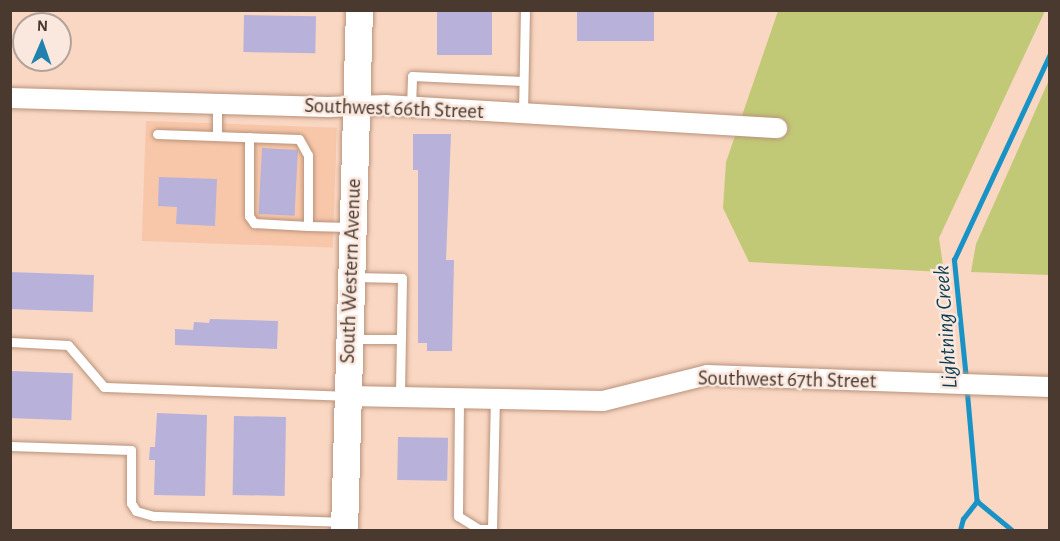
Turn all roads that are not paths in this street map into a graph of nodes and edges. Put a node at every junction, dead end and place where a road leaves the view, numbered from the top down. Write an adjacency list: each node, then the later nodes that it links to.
1 (359, 10): 6 (main road, South Western Avenue)
2 (525, 10): 3 (lane)
3 (523, 81): 7 (lane); 8 (lane)
4 (10, 98): 5 (street, Southwest 66th Street)
5 (217, 104): 6 (street, Southwest 66th Street); 11 (lane)
6 (356, 106): 7 (street, Southwest 66th Street); 14 (main road, South Western Avenue)
7 (411, 107): 8 (street, Southwest 66th Street)
8 (522, 113): 9 (street, Southwest 66th Street)
9 (777, 128)
10 (157, 134): 11 (lane)
11 (217, 136): 12 (lane)
12 (249, 137): 13 (lane); 13 (lane)
13 (308, 226): 14 (lane)
14 (352, 227): 15 (main road, South Western Avenue)
15 (351, 277): 16 (main road, South Western Avenue); 17 (lane)
16 (350, 339): 17 (lane); 20 (main road, South Western Avenue)
17 (401, 339): 21 (lane)
18 (10, 342): 20 (lane)
19 (1050, 387): 23 (street, Southwest 67th Street)
20 (348, 396): 21 (street, Southwest 67th Street); 25 (main road, South Western Avenue)
21 (400, 398): 22 (street, Southwest 67th Street)
22 (459, 400): 23 (street, Southwest 67th Street); 23 (lane)
23 (495, 401)
24 (10, 446): 25 (lane)
25 (344, 526)

